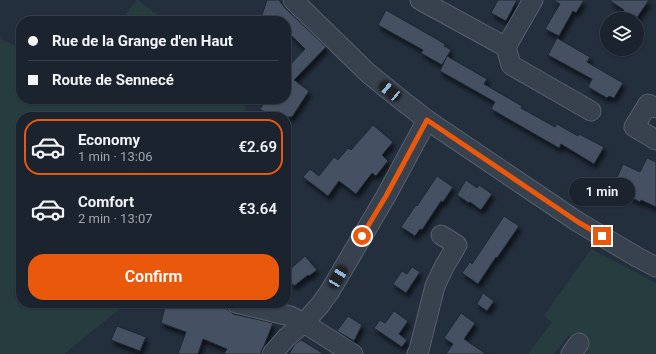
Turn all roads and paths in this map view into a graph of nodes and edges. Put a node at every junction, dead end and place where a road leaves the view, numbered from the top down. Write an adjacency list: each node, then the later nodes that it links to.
1 (293, 0): 7 (street)
2 (420, 0): 4 (street)
3 (533, 0): 4 (street)
4 (506, 47): 6 (street)
5 (656, 108): 8 (street)
6 (591, 111)
7 (427, 120): 10 (street); 12 (street)
8 (656, 140)
9 (441, 235): 15 (street)
10 (656, 267)
11 (257, 308): 12 (street)
12 (304, 322): 13 (street); 14 (street)
13 (272, 354)
14 (353, 354)
15 (417, 354)

